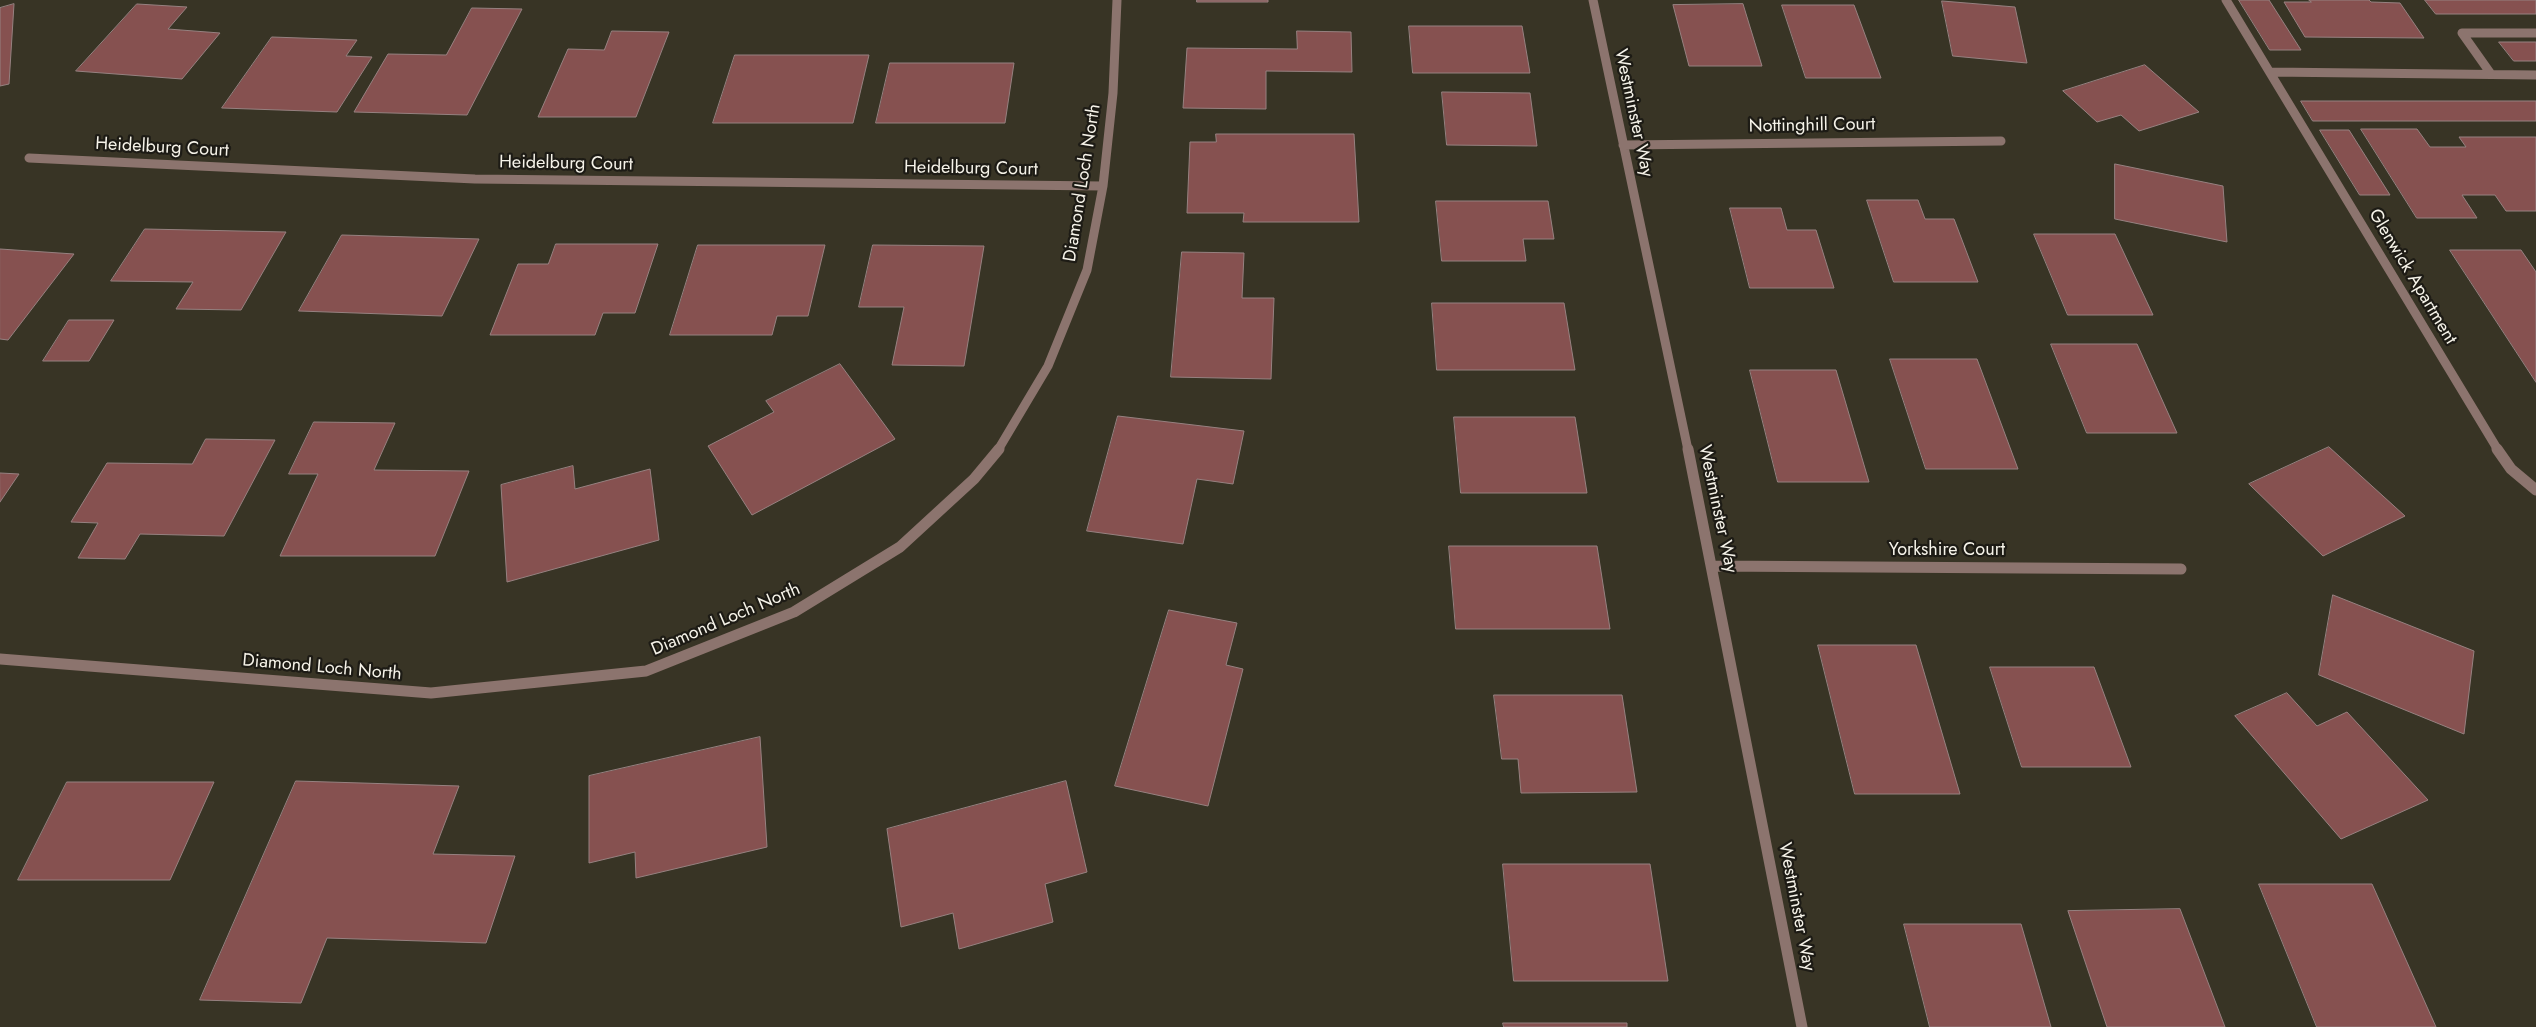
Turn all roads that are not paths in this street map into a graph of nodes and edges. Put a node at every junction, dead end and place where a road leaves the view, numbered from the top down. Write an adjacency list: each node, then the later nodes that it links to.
1 (1118, 0): 11 (street, Diamond Loch North)
2 (1593, 0): 9 (street, Westminster Way)
3 (2226, 0): 5 (street, Glenwick Apartment)
4 (2536, 33): 6 (street)
5 (2270, 72): 6 (street); 12 (street, Glenwick Apartment)
6 (2491, 74): 7 (street)
7 (2536, 75)
8 (2001, 140): 9 (street, Nottinghill Court)
9 (1624, 145): 13 (street, Westminster Way)
10 (29, 158): 11 (street, Heidelburg Court)
11 (1103, 186): 15 (street, Diamond Loch North)
12 (2536, 490)
13 (1713, 566): 14 (street, Yorkshire Court); 16 (street, Westminster Way)
14 (2181, 568)
15 (0, 659)
16 (1802, 1027)

